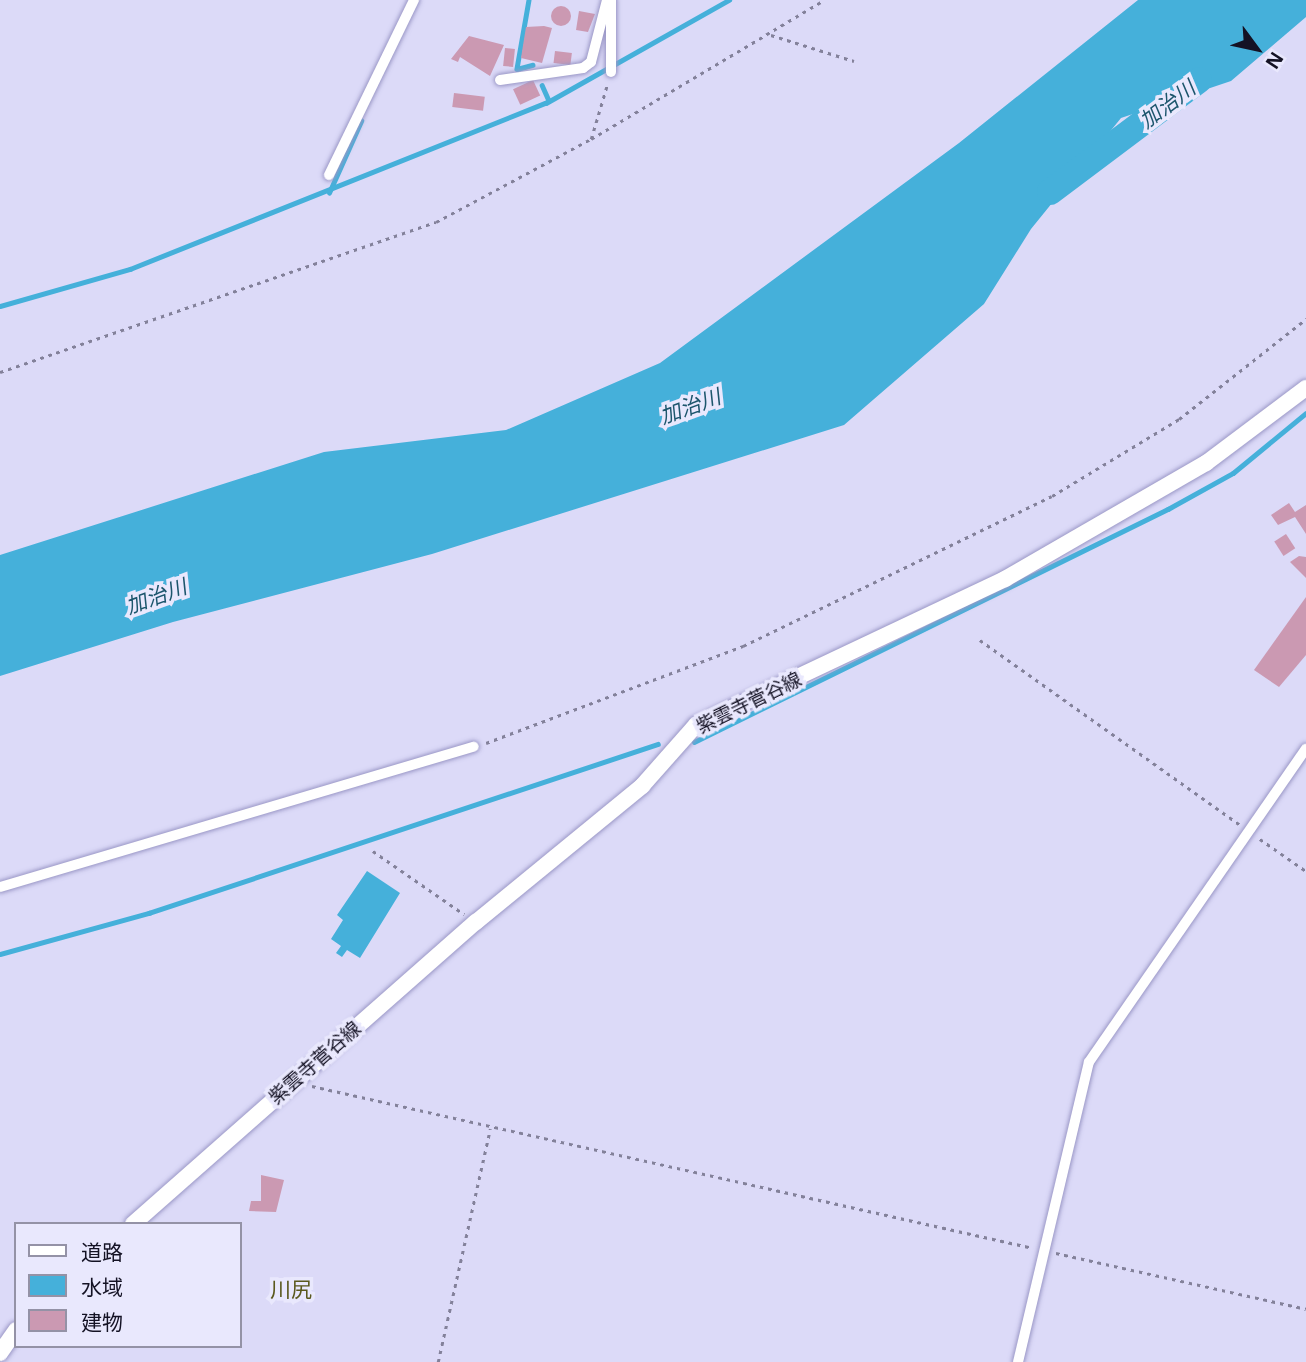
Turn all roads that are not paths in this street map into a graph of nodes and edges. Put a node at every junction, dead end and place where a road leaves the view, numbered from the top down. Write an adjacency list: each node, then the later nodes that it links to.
1 (414, 0): 5 (street)
2 (609, 0): 3 (street); 4 (street)
3 (611, 72)
4 (500, 80)
5 (329, 175)
6 (1306, 388): 10 (main road, 紫雲寺菅谷線)
7 (474, 747): 9 (street)
8 (1306, 749): 13 (street)
9 (0, 887)
10 (135, 1222)
11 (14, 1334): 12 (main road)
12 (0, 1353)
13 (1018, 1362)

